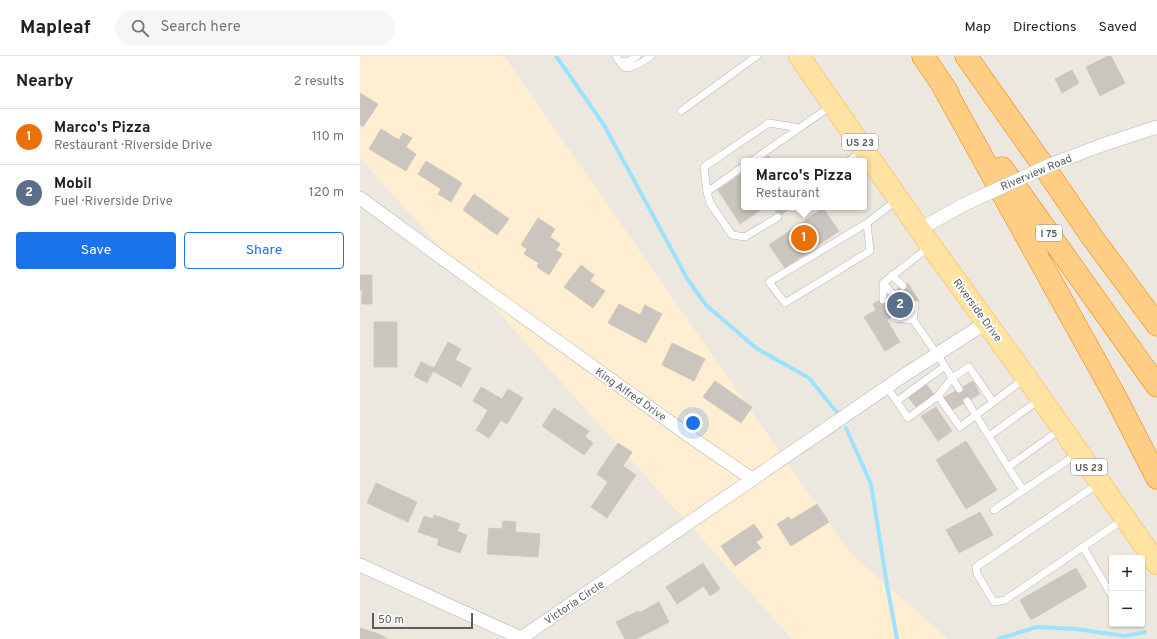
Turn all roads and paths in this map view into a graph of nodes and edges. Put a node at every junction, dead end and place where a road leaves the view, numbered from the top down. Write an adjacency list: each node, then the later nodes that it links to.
1 (637, 56): 7 (lane)
2 (651, 56): 7 (lane)
3 (757, 56): 10 (lane)
4 (799, 56): 9 (main road, Riverside Drive / US 23)
5 (923, 56): 8 (highway, I 75)
6 (966, 56): 33 (highway)
7 (619, 57)
8 (940, 81): 38 (highway, I 75); 51 (highway)
9 (833, 104): 12 (lane); 13 (main road, Riverside Drive / US 23)
10 (681, 111)
11 (1157, 127): 22 (street, Riverview Road, bridge)
12 (800, 128): 14 (lane); 17 (lane)
13 (856, 155)
14 (756, 158)
15 (867, 166): 19 (main road, Riverside Drive / US 23)
16 (741, 168): 17 (lane)
17 (707, 192): 20 (lane)
18 (360, 198): 52 (street, King Alfred Drive)
19 (899, 199): 21 (lane); 22 (main road, Riverside Drive / US 23)
20 (778, 217)
21 (866, 223): 21 (lane)
22 (926, 238): 23 (lane); 32 (main road, Riverside Drive / US 23)
23 (892, 275): 24 (lane); 25 (lane)
24 (883, 283): 26 (lane); 27 (lane)
25 (903, 286)
26 (893, 294)
27 (883, 300)
28 (915, 304): 31 (lane)
29 (905, 310): 31 (lane)
30 (894, 318): 31 (lane)
31 (913, 320): 34 (lane)
32 (987, 322): 34 (street); 36 (main road, Riverside Drive / US 23)
33 (1157, 326)
34 (937, 354): 35 (lane); 39 (street)
35 (945, 366): 37 (lane); 43 (lane)
36 (1026, 377): 42 (main road, Riverside Drive / US 23); 45 (lane)
37 (952, 378): 40 (lane); 41 (lane); 45 (lane)
38 (1157, 386)
39 (888, 387): 43 (lane); 52 (street)
40 (959, 389)
41 (938, 396): 43 (lane); 46 (lane)
42 (1042, 399): 47 (main road, Riverside Drive / US 23); 48 (lane)
43 (896, 401)
44 (967, 401): 46 (lane)
45 (993, 402): 46 (lane)
46 (976, 415): 48 (lane)
47 (1062, 428): 49 (main road, Riverside Drive / US 23); 50 (lane)
48 (989, 436): 50 (lane)
49 (1078, 452): 53 (main road, Riverside Drive / US 23); 54 (lane)
50 (1008, 468): 54 (lane)
51 (1157, 478)
52 (752, 479): 61 (street, Victoria Circle)
53 (1100, 483): 56 (main road, Riverside Drive / US 23); 57 (lane)
54 (1023, 490): 55 (lane)
55 (994, 510)
56 (1125, 518): 57 (lane); 58 (main road, Riverside Drive / US 23)
57 (1083, 547): 60 (lane)
58 (1157, 564)
59 (360, 565): 61 (street, Victoria Circle)
60 (1109, 591)
61 (521, 639)

